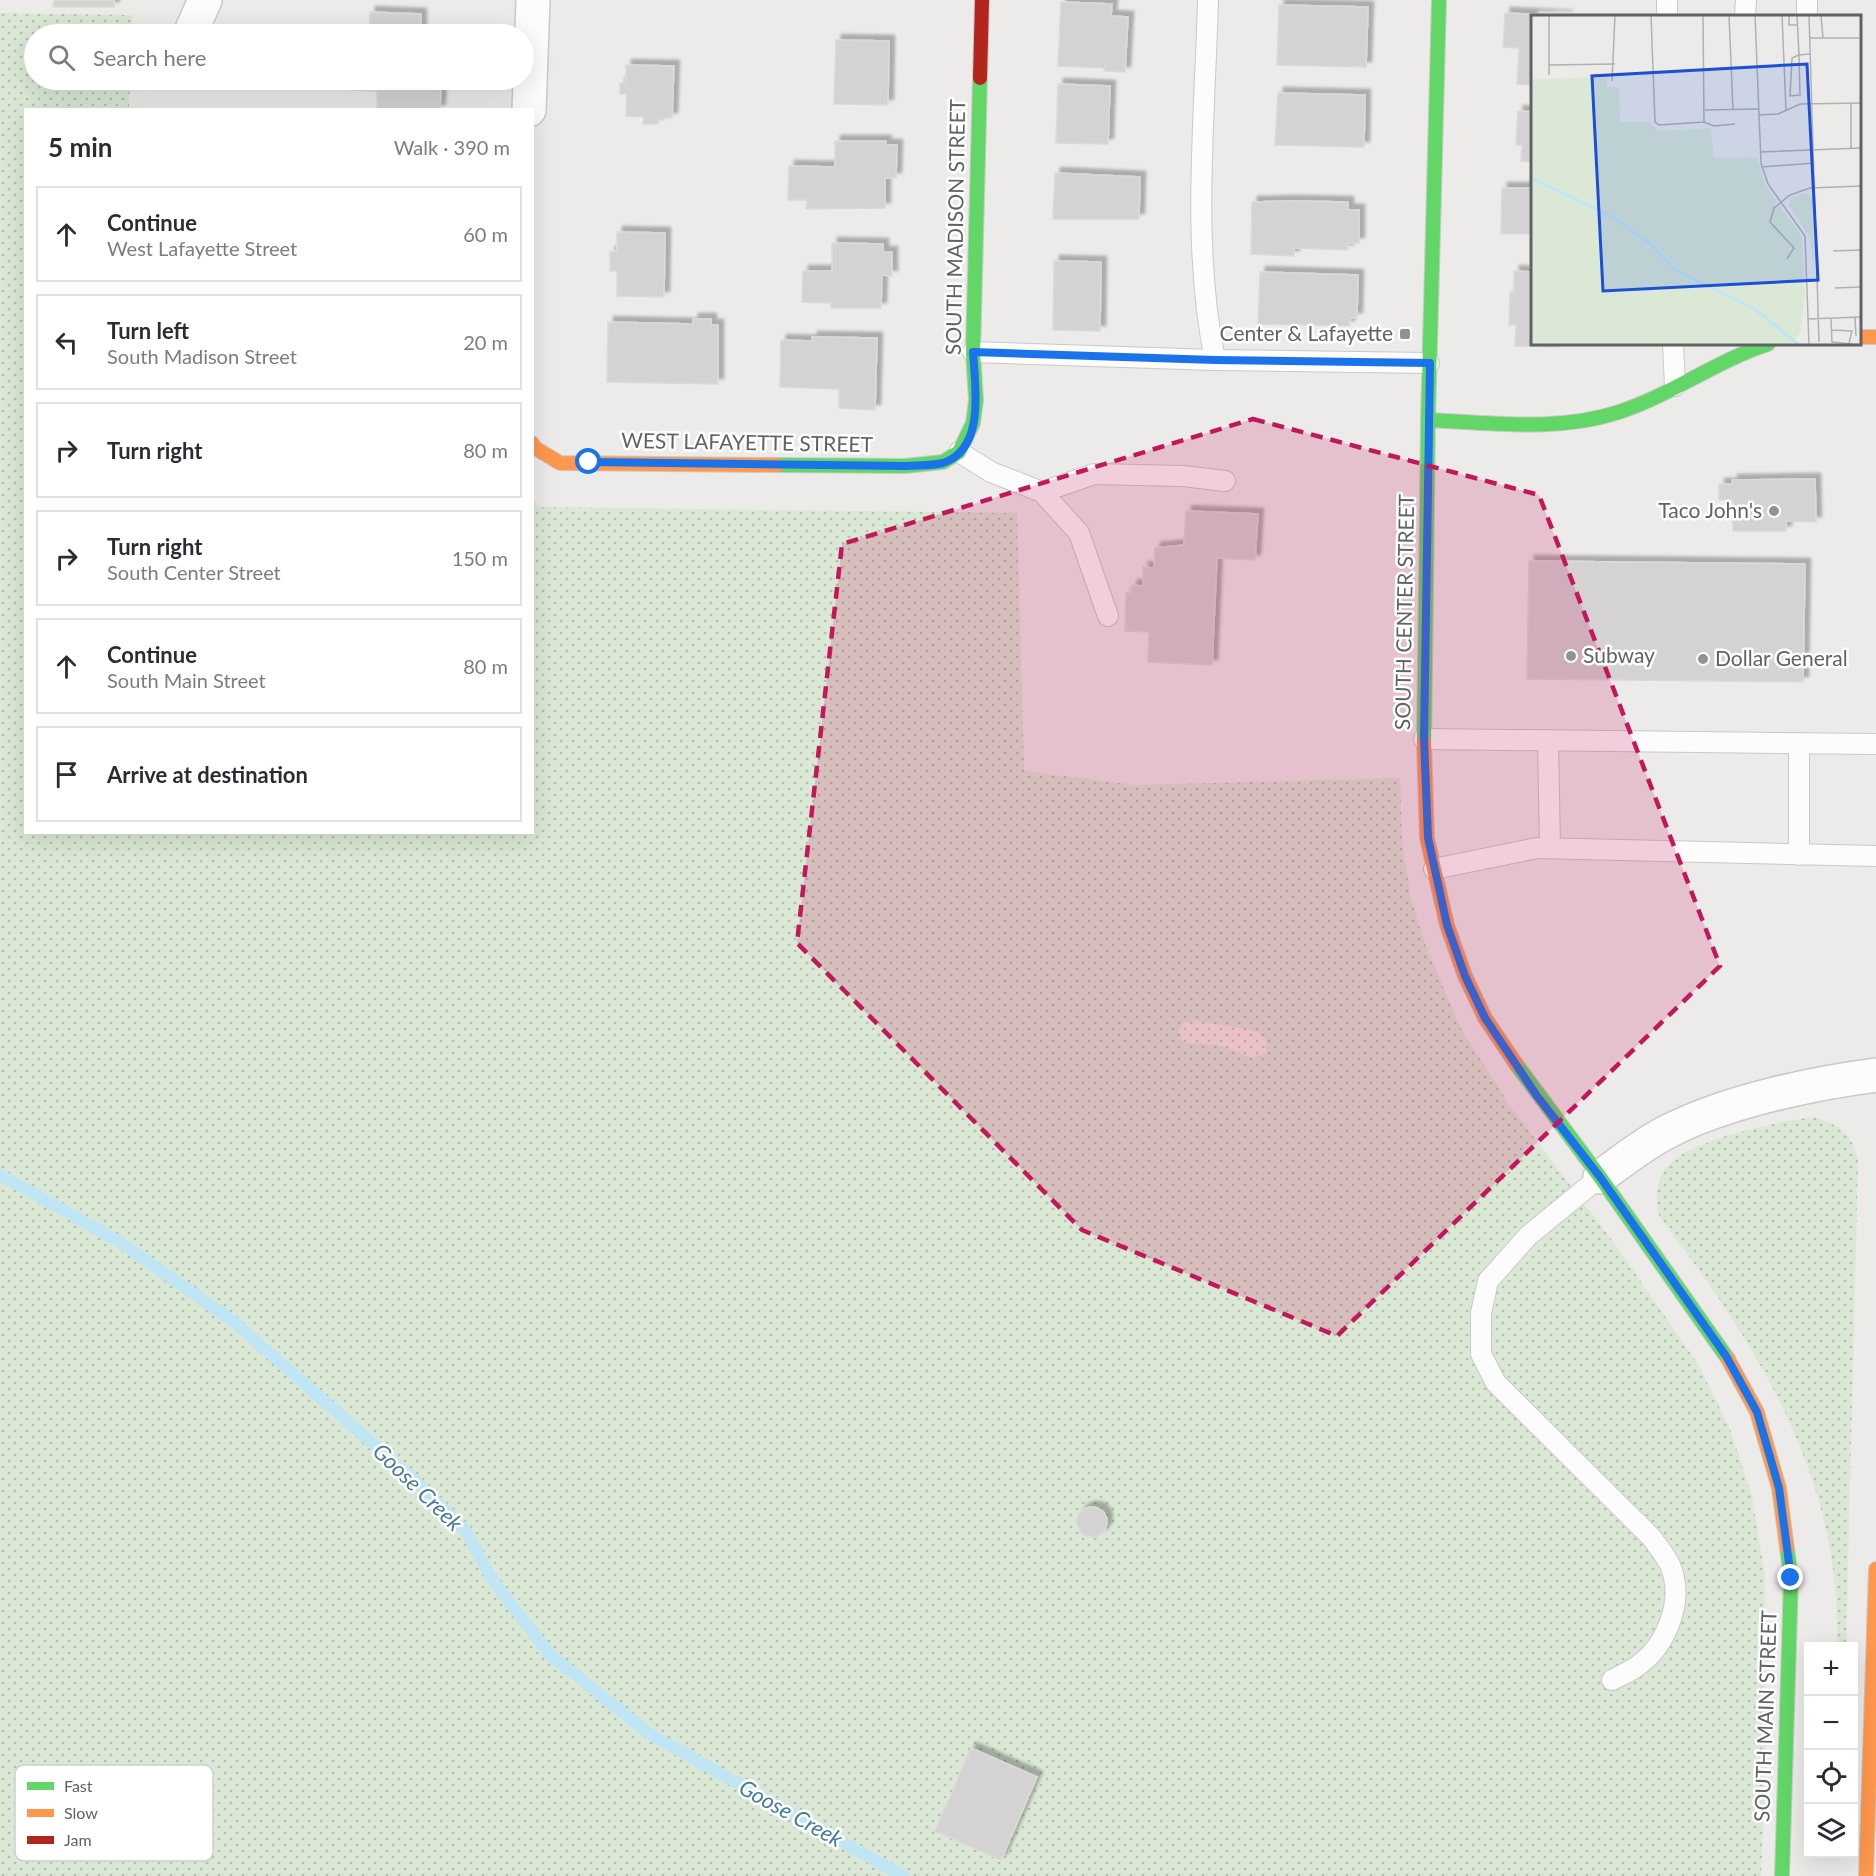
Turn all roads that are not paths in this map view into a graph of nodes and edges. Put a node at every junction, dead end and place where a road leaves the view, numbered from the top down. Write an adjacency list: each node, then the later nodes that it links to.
1 (205, 0): 8 (street)
2 (533, 0): 9 (street)
3 (982, 0): 14 (main road, SOUTH MADISON STREET)
4 (1208, 0): 15 (lane)
5 (1439, 0): 16 (main road, SOUTH CENTER STREET)
6 (1746, 0): 7 (lane)
7 (1745, 15)
8 (194, 24)
9 (532, 24)
10 (530, 90): 11 (street)
11 (529, 108)
12 (1673, 345): 17 (lane)
13 (1764, 345): 17 (main road)
14 (973, 352): 15 (lane); 20 (main road, SOUTH MADISON STREET)
15 (1215, 360): 16 (lane)
16 (1430, 363): 18 (main road, SOUTH CENTER STREET)
17 (1674, 386): 18 (main road)
18 (1428, 420): 24 (main road, SOUTH CENTER STREET)
19 (534, 446): 20 (main road, WEST LAFAYETTE STREET)
20 (959, 452): 22 (lane)
21 (1225, 481): 22 (lane)
22 (1042, 492): 23 (lane)
23 (1107, 616)
24 (1424, 739): 25 (lane); 31 (main road, SOUTH CENTER STREET)
25 (1548, 740): 26 (lane); 28 (lane)
26 (1799, 743): 27 (lane); 29 (lane)
27 (1876, 744)
28 (1550, 848): 29 (lane); 31 (lane)
29 (1799, 855): 30 (lane)
30 (1876, 856)
31 (1434, 869): 33 (main road, SOUTH CENTER STREET)
32 (1876, 1075): 33 (street)
33 (1600, 1177): 35 (lane); 36 (main road, SOUTH MAIN STREET)
34 (1876, 1569): 37 (main road)
35 (1612, 1680)
36 (1782, 1876)
37 (1866, 1876)

